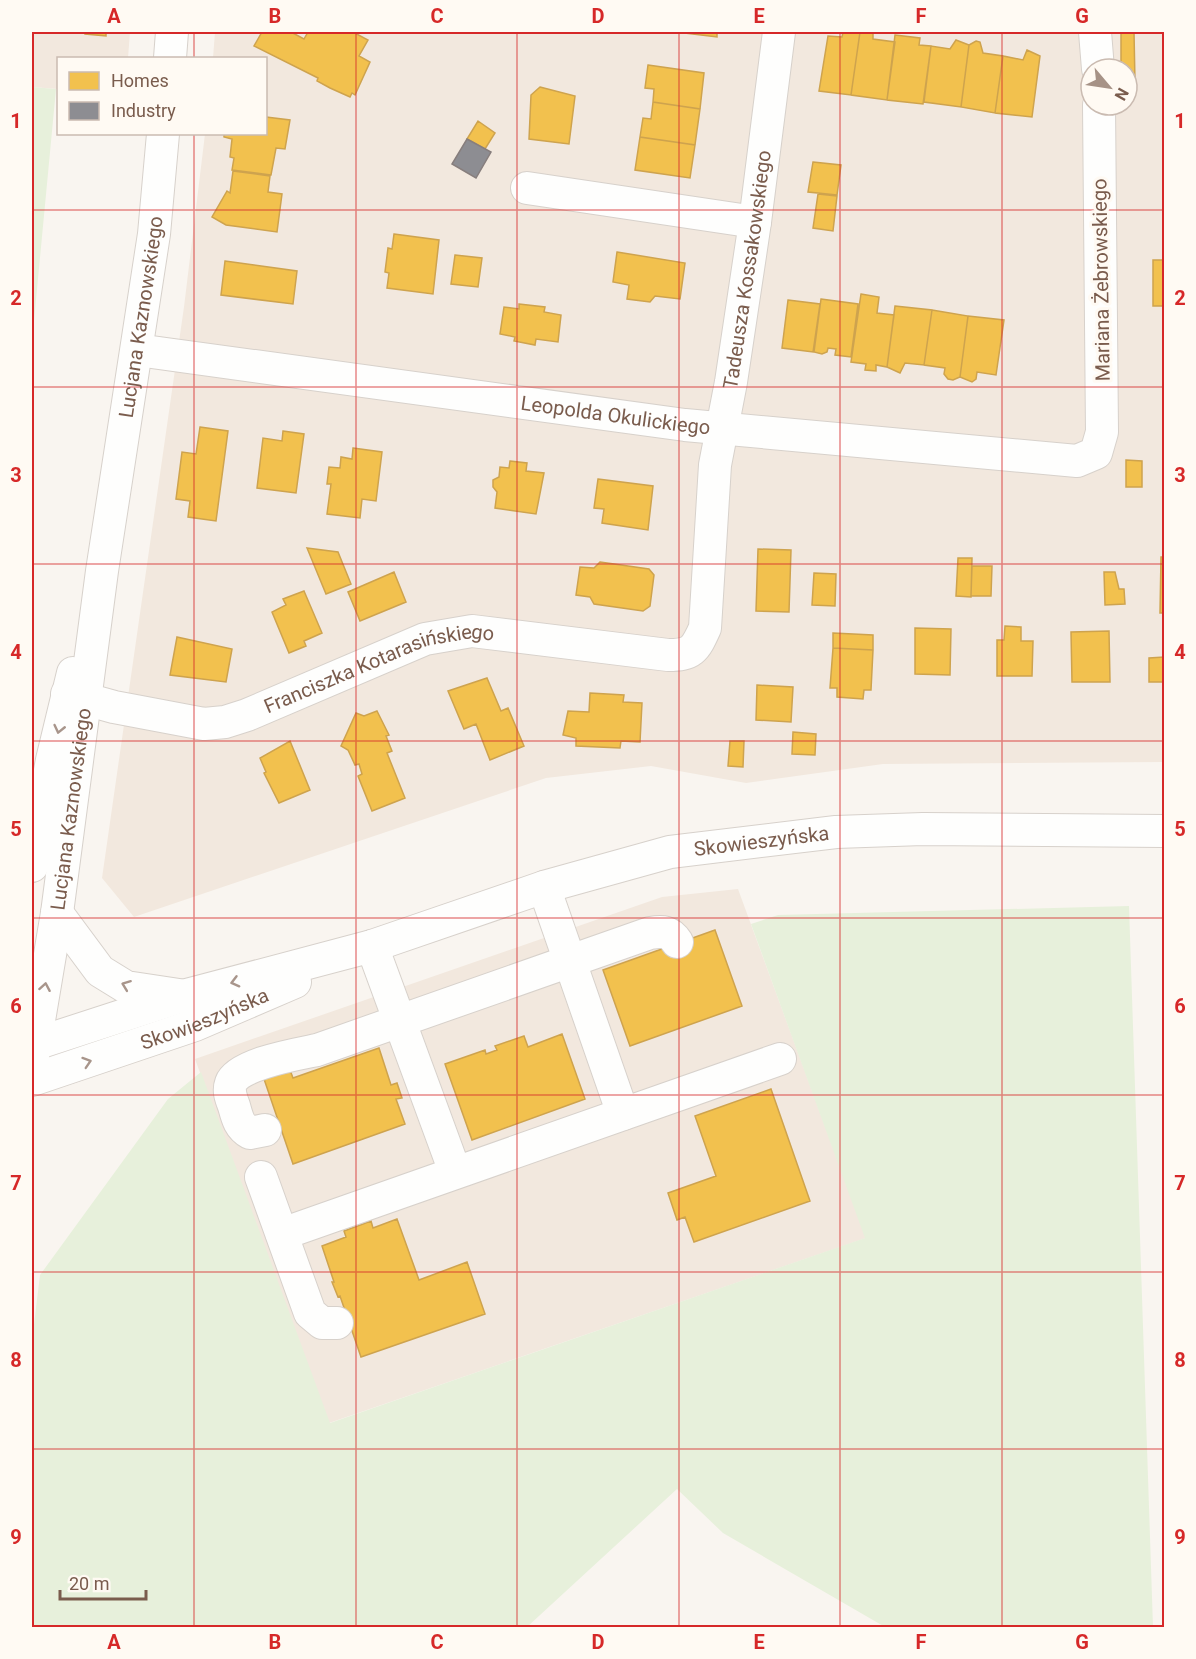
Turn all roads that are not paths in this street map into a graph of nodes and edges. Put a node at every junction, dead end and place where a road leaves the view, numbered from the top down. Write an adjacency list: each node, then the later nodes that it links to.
1 (172, 32): 4 (street)
2 (778, 32): 9 (street, Tadeusza Kossakowskiego)
3 (1095, 32): 5 (street)
4 (170, 57)
5 (1097, 57)
6 (1099, 117): 12 (street, Mariana Żebrowskiego)
7 (163, 135): 10 (street, Lucjana Kaznowskiego)
8 (527, 188): 9 (street)
9 (755, 222): 11 (street, Tadeusza Kossakowskiego)
10 (137, 350): 11 (street, Leopolda Okulickiego); 14 (street, Lucjana Kaznowskiego)
11 (723, 428): 12 (street, Leopolda Okulickiego); 13 (street, Tadeusza Kossakowskiego)
12 (1096, 453)
13 (695, 648): 14 (street, Franciszka Kotarasińskiego)
14 (77, 696): 16 (street, Lucjana Kaznowskiego, one-way to 16); 18 (street, Lucjana Kaznowskiego)
15 (1164, 831): 17 (street, Skowieszyńska)
16 (32, 866)
17 (544, 887): 20 (street, Skowieszyńska); 21 (street)
18 (57, 913): 22 (street, one-way to 18); 24 (street, Lucjana Kaznowskiego, one-way to 18)
19 (677, 942): 21 (street)
20 (372, 946): 22 (street, Skowieszyńska, one-way to 22); 23 (street); 26 (street, Skowieszyńska, one-way to 20)
21 (569, 961): 23 (street); 27 (street)
22 (183, 996): 24 (street, Skowieszyńska)
23 (400, 1021): 28 (street); 29 (street)
24 (32, 1051)
25 (780, 1059): 27 (street)
26 (32, 1080)
27 (623, 1114): 29 (street)
28 (265, 1130)
29 (455, 1172): 31 (street)
30 (261, 1176): 31 (street)
31 (282, 1234): 32 (street)
32 (337, 1323)

